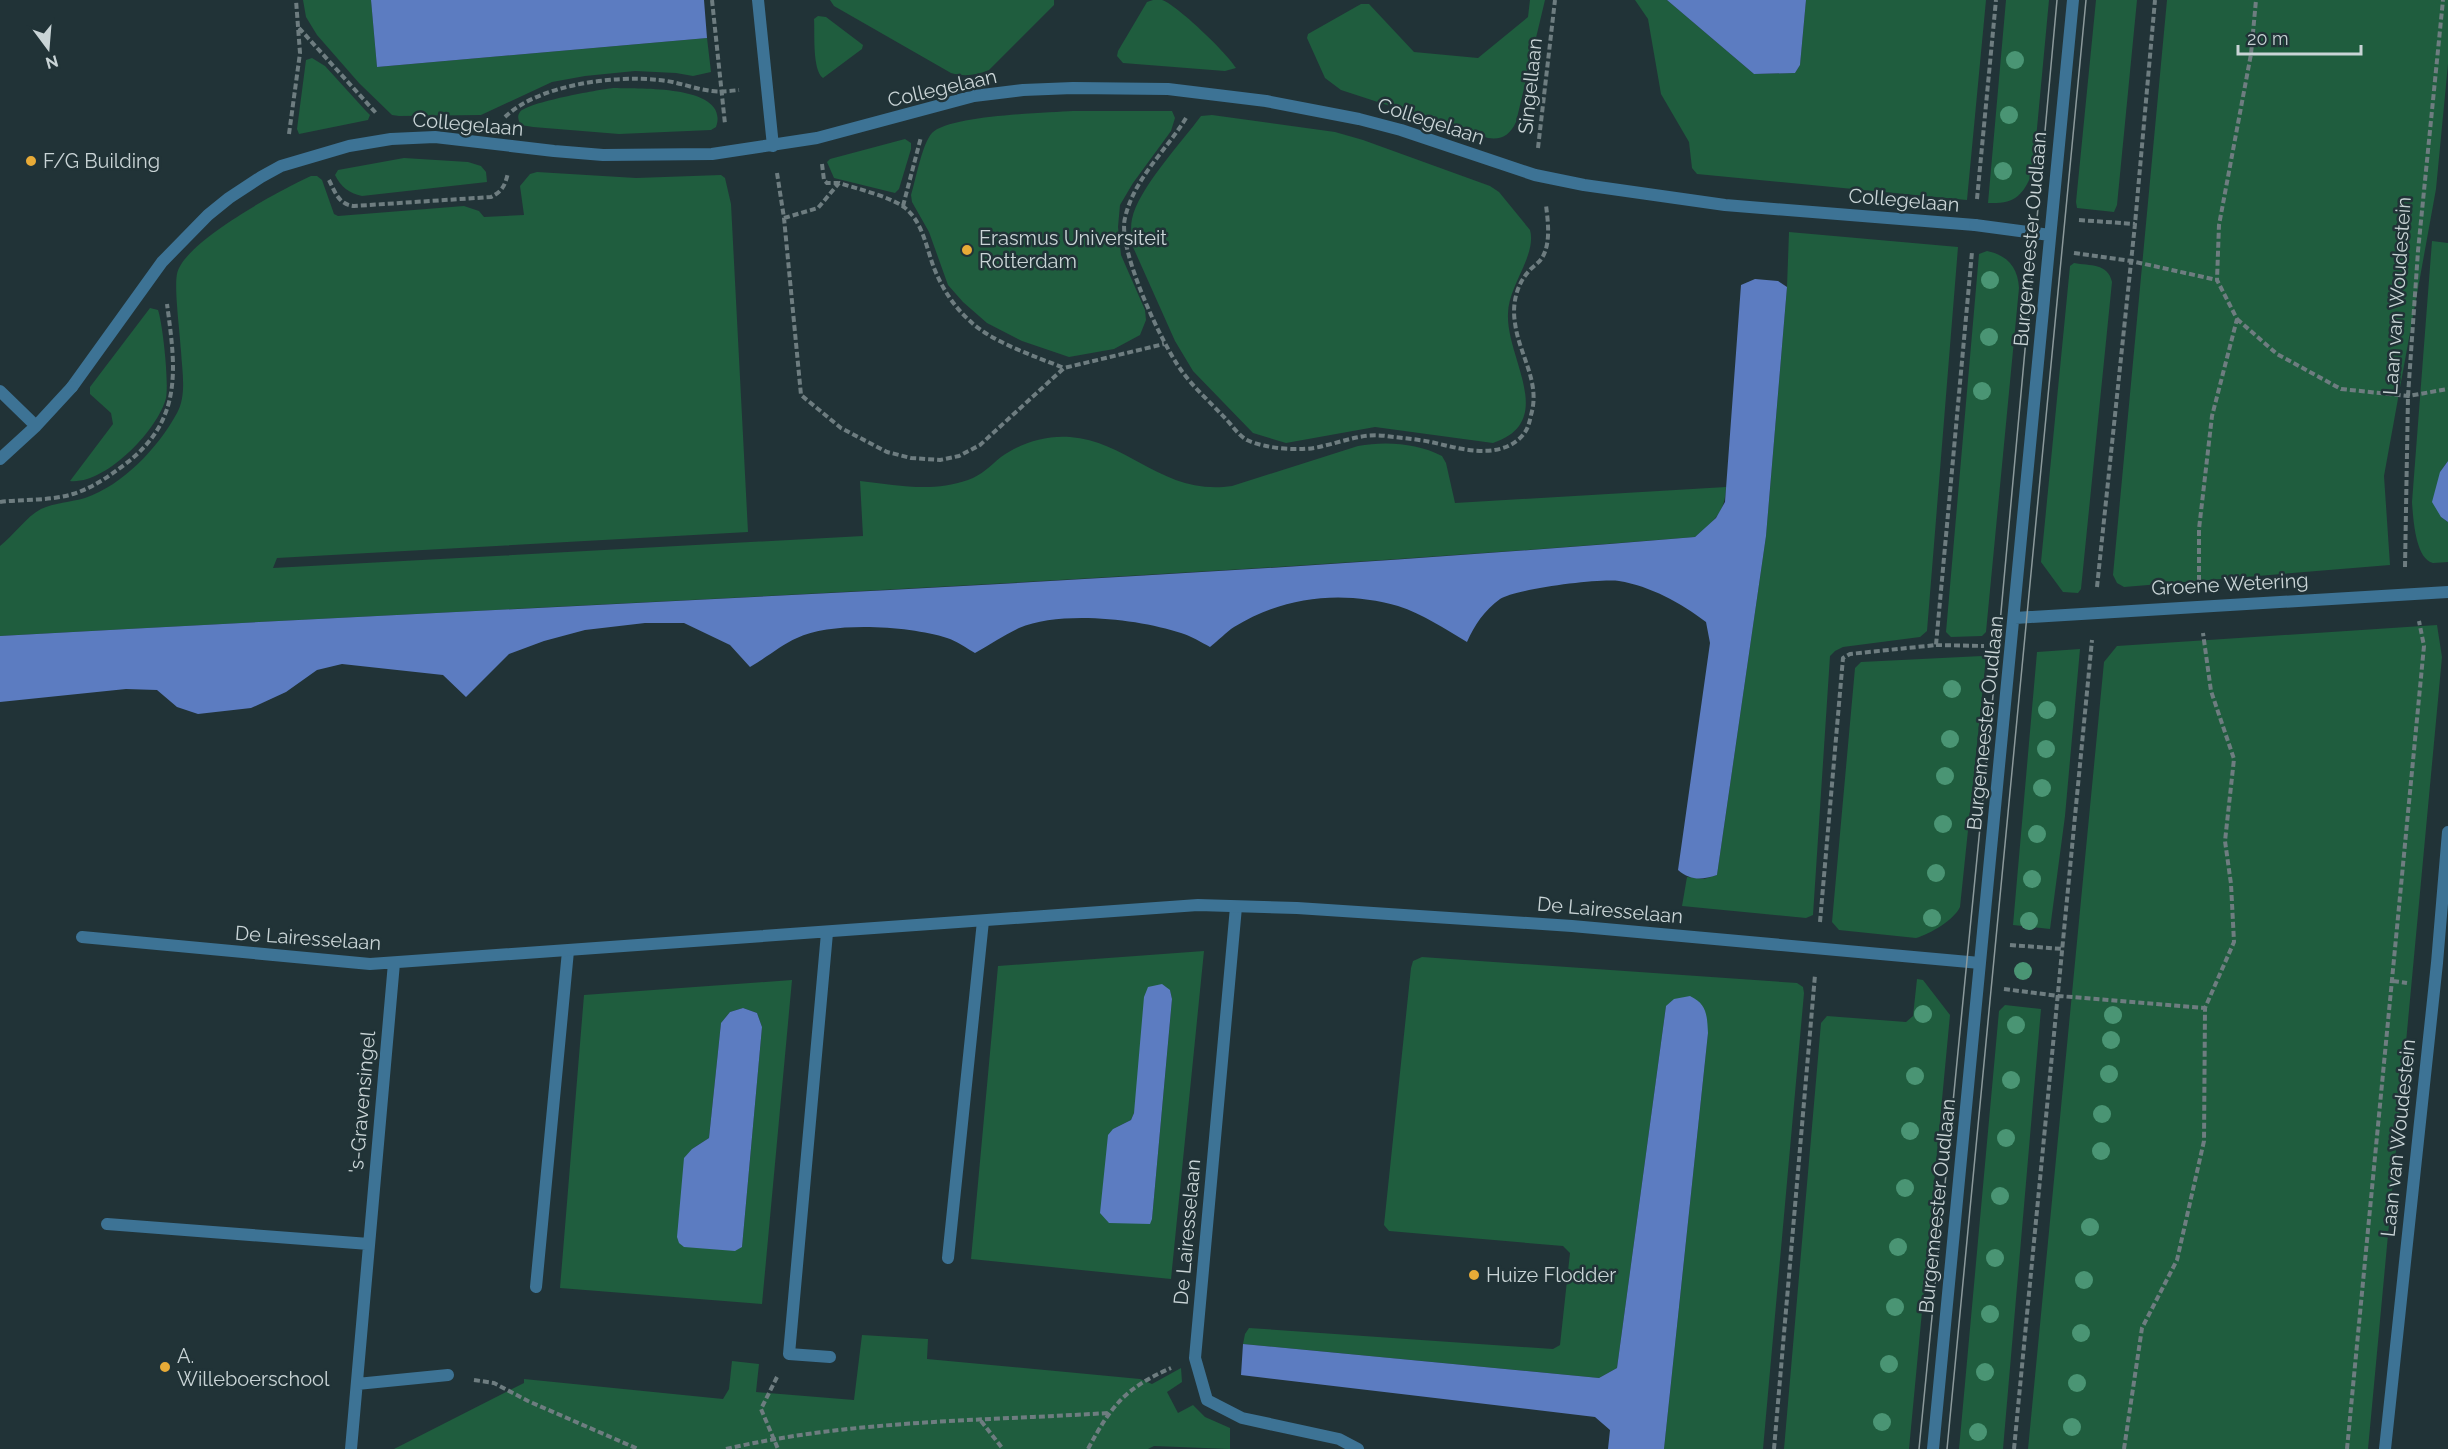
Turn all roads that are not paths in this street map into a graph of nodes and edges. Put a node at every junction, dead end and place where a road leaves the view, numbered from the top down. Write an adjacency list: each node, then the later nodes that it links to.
1 (758, 0): 3 (street)
2 (2073, 0): 4 (street, Burgemeester Oudlaan)
3 (773, 146): 4 (street, Collegelaan); 6 (street, Collegelaan)
4 (2050, 235): 9 (street, Burgemeester Oudlaan)
5 (0, 390): 6 (street)
6 (36, 426): 7 (street, Collegelaan)
7 (0, 459)
8 (2448, 592): 9 (street, Groene Wetering)
9 (2015, 618): 17 (street, Burgemeester Oudlaan)
10 (2448, 832): 18 (street, Laan van Woudestein)
11 (1236, 907): 12 (street, De Lairesselaan); 17 (street, De Lairesselaan); 27 (street, De Lairesselaan)
12 (983, 921): 13 (street, De Lairesselaan); 21 (street)
13 (827, 933): 15 (street, De Lairesselaan); 23 (street)
14 (82, 937): 16 (street, De Lairesselaan)
15 (568, 951): 16 (street, De Lairesselaan); 22 (street)
16 (394, 963): 20 (street, 's-Gravensingel)
17 (1980, 963): 28 (street, Burgemeester Oudlaan)
18 (2443, 963): 29 (street, Laan van Woudestein)
19 (107, 1224): 20 (street)
20 (369, 1244): 25 (street, 's-Gravensingel)
21 (948, 1258)
22 (536, 1287)
23 (830, 1357)
24 (448, 1375): 25 (street)
25 (357, 1384): 26 (street, 's-Gravensingel)
26 (351, 1449)
27 (1358, 1449)
28 (1933, 1449)
29 (2385, 1449)

